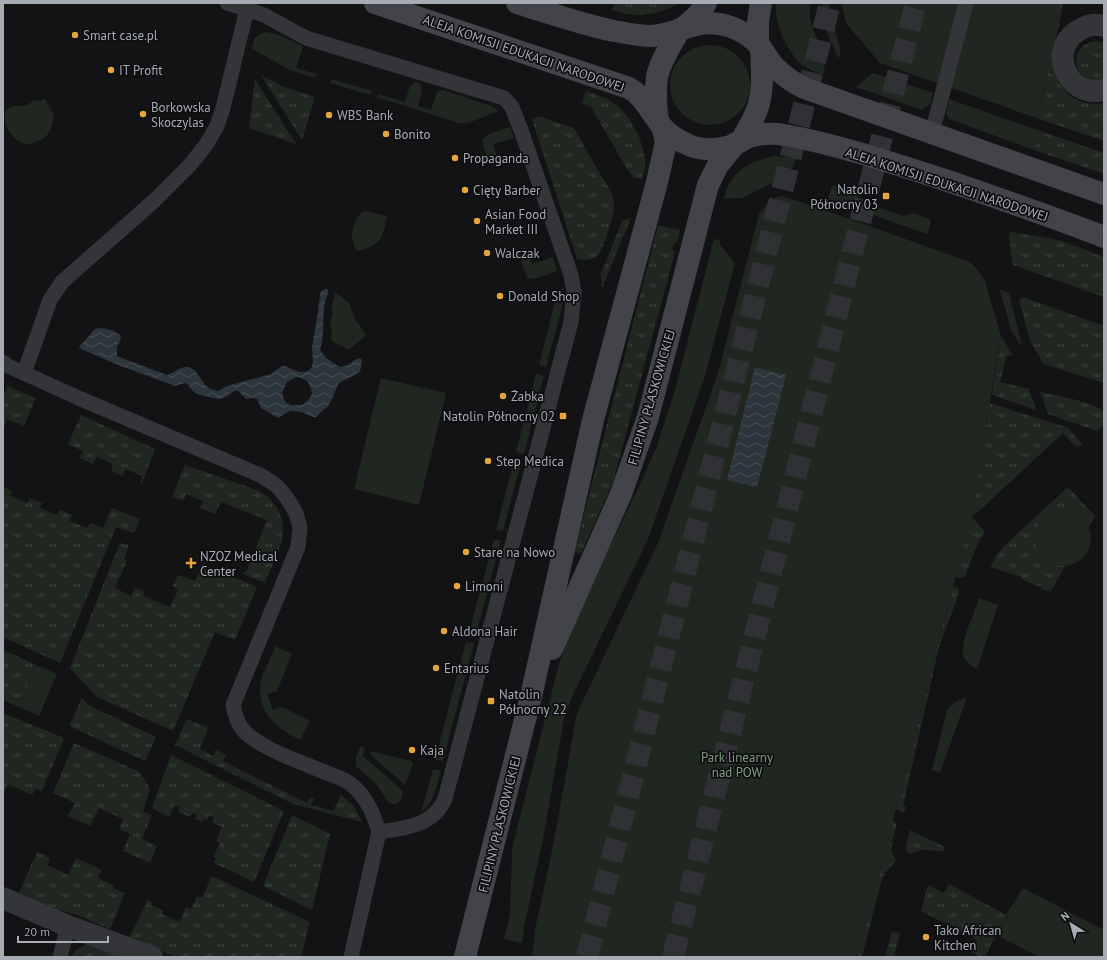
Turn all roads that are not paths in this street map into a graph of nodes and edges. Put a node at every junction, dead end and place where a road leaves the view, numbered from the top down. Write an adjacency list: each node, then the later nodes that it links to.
1 (227, 3): 7 (lane)
2 (375, 3): 12 (main road, ALEJA KOMISJI EDUKACJI NARODOWEJ)
3 (517, 3): 9 (main road)
4 (706, 3): 9 (main road)
5 (761, 3): 10 (main road)
6 (966, 3): 13 (lane)
7 (247, 9): 18 (lane); 20 (lane)
8 (1104, 26): 11 (street)
9 (682, 28): 10 (main road); 12 (main road)
10 (759, 46): 13 (main road); 14 (main road)
11 (1104, 90)
12 (661, 126): 14 (main road); 19 (main road, FILIPINY PŁASKOWICKIEJ)
13 (932, 133): 15 (main road)
14 (739, 142): 16 (main road, ALEJA KOMISJI EDUKACJI NARODOWEJ); 19 (main road, FILIPINY PŁASKOWICKIEJ)
15 (1104, 194)
16 (1104, 237)
17 (3, 362): 18 (lane)
18 (24, 373): 20 (lane)
19 (530, 700): 26 (main road, FILIPINY PŁASKOWICKIEJ)
20 (379, 832): 25 (lane)
21 (3, 898): 22 (street)
22 (68, 926): 23 (lane); 24 (street)
23 (60, 957)
24 (152, 957)
25 (351, 957)
26 (465, 957)

